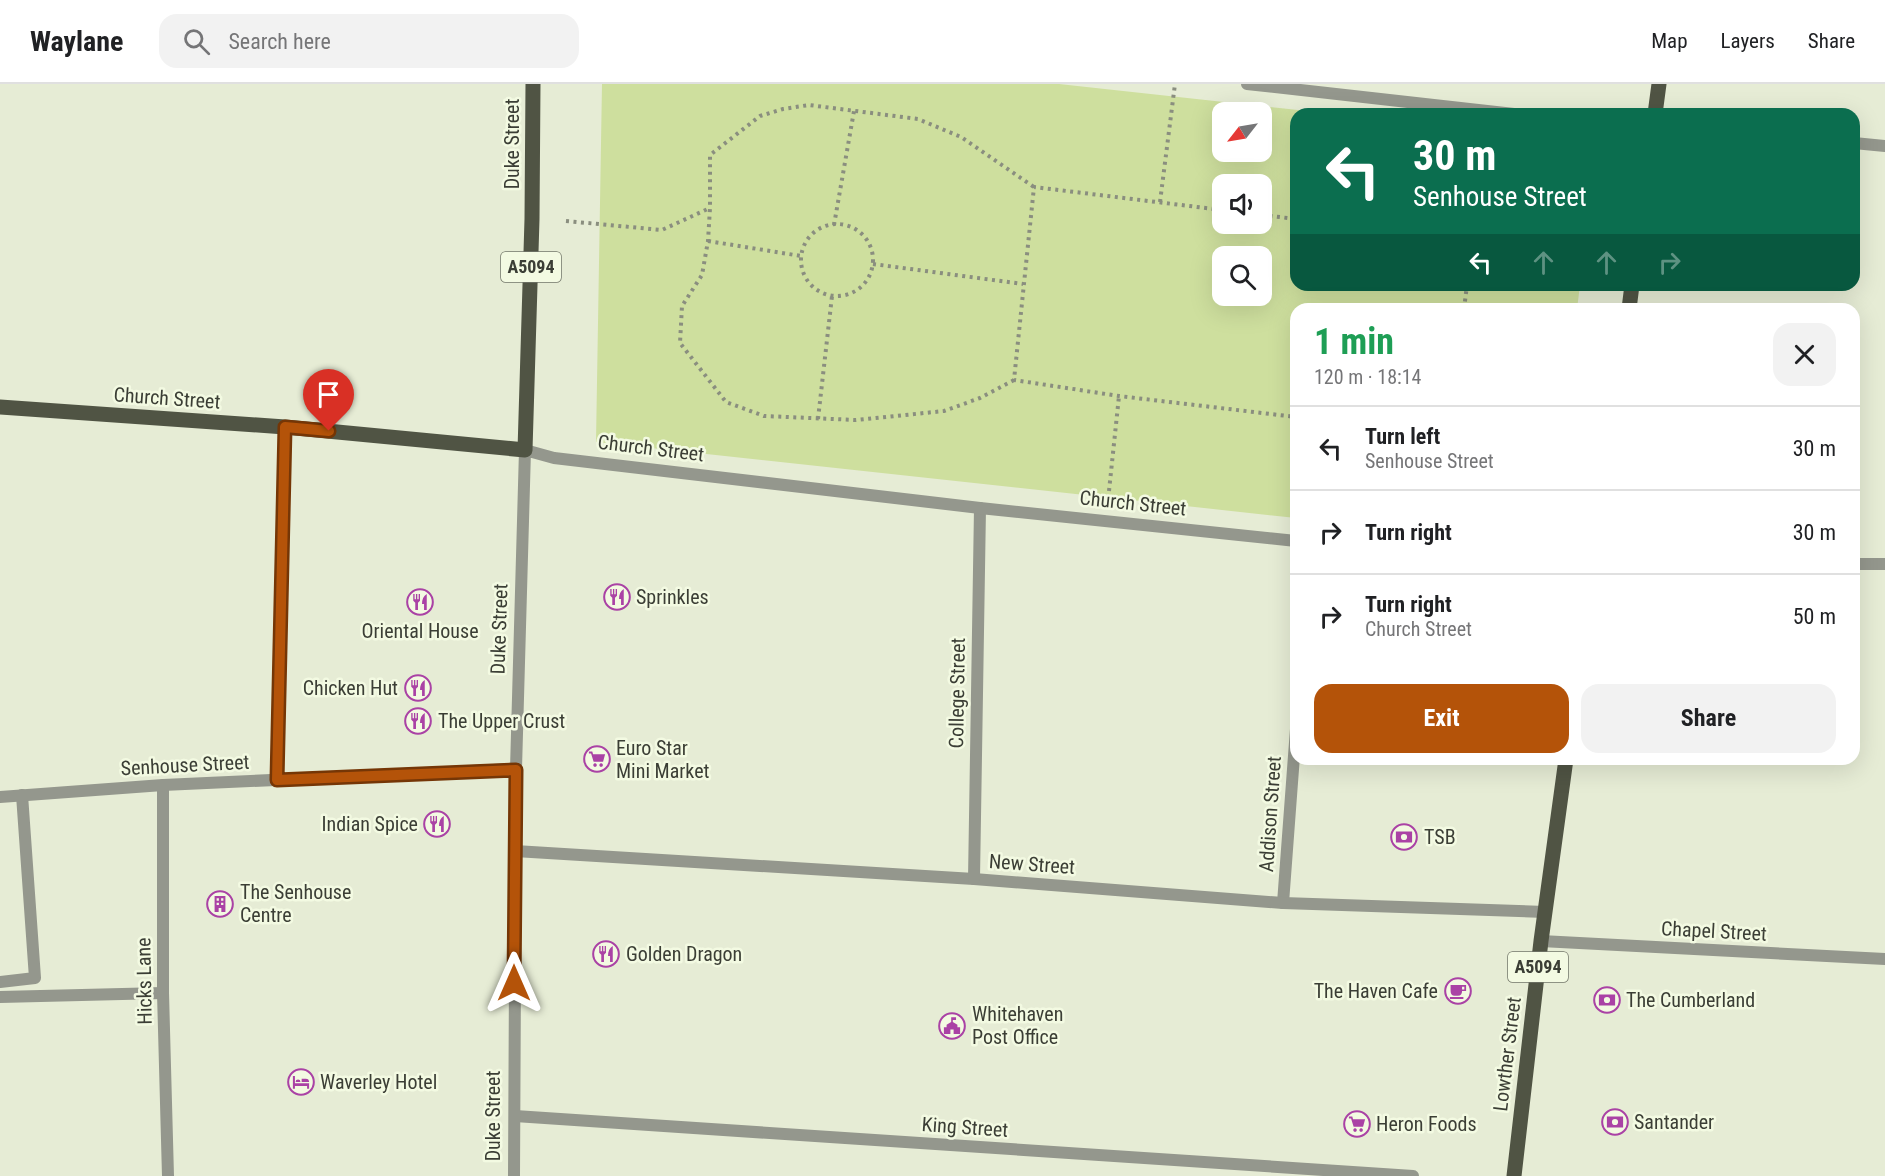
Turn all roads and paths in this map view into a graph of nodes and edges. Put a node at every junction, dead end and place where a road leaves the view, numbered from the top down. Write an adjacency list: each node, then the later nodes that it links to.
1 (533, 84): 17 (main road, Duke Street / A5094)
2 (1175, 84): 12 (path)
3 (1247, 84): 5 (street)
4 (1659, 84): 7 (main road)
5 (1298, 87): 6 (street)
6 (1466, 108)
7 (1656, 108)
8 (854, 111): 11 (path); 13 (path); 18 (path)
9 (1860, 144): 10 (street)
10 (1885, 146)
11 (1034, 187): 12 (path); 22 (path)
12 (1160, 202): 14 (path)
13 (710, 208): 17 (path); 19 (path)
14 (1212, 209)
15 (1272, 216): 16 (path)
16 (1290, 218)
17 (532, 219): 30 (main road, Duke Street / A5094)
18 (834, 225): 20 (path); 21 (path)
19 (708, 242): 20 (path); 28 (path)
20 (801, 256): 23 (path)
21 (873, 264): 22 (path); 23 (path)
22 (1023, 284): 24 (path)
23 (832, 296): 28 (path)
24 (1014, 380): 25 (path); 28 (path)
25 (1119, 396): 27 (path); 32 (path)
26 (0, 407): 29 (main road, Church Street)
27 (1290, 416)
28 (818, 419)
29 (285, 427): 30 (main road, Church Street); 39 (street)
30 (525, 450): 31 (street, Church Street); 38 (street, Duke Street)
31 (980, 508): 32 (street, Church Street); 44 (street, College Street)
32 (1107, 521): 33 (street, Church Street)
33 (1290, 540)
34 (1860, 564): 35 (street)
35 (1885, 564)
36 (1293, 765): 45 (street, Addison Street)
37 (1565, 765): 46 (main road, Lowther Street / A5094)
38 (516, 770): 39 (street, Senhouse Street); 43 (street, Duke Street)
39 (277, 780): 40 (street, Senhouse Street)
40 (163, 785): 41 (street, Senhouse Street); 50 (street, Hicks Lane)
41 (22, 795): 42 (street, Senhouse Street); 49 (street)
42 (0, 797)
43 (515, 851): 44 (street, New Street); 52 (street, Duke Street)
44 (974, 879): 45 (street, New Street)
45 (1283, 903): 46 (street, New Street)
46 (1545, 912): 47 (main road, Lowther Street / A5094)
47 (1541, 942): 48 (street, Chapel Street); 56 (main road, Lowther Street / A5094)
48 (1885, 959)
49 (0, 981)
50 (163, 993): 51 (street); 53 (street, Hicks Lane)
51 (0, 997)
52 (514, 1116): 54 (street, Duke Street); 55 (street, King Street)
53 (168, 1176)
54 (514, 1176)
55 (1413, 1176)
56 (1514, 1176)

